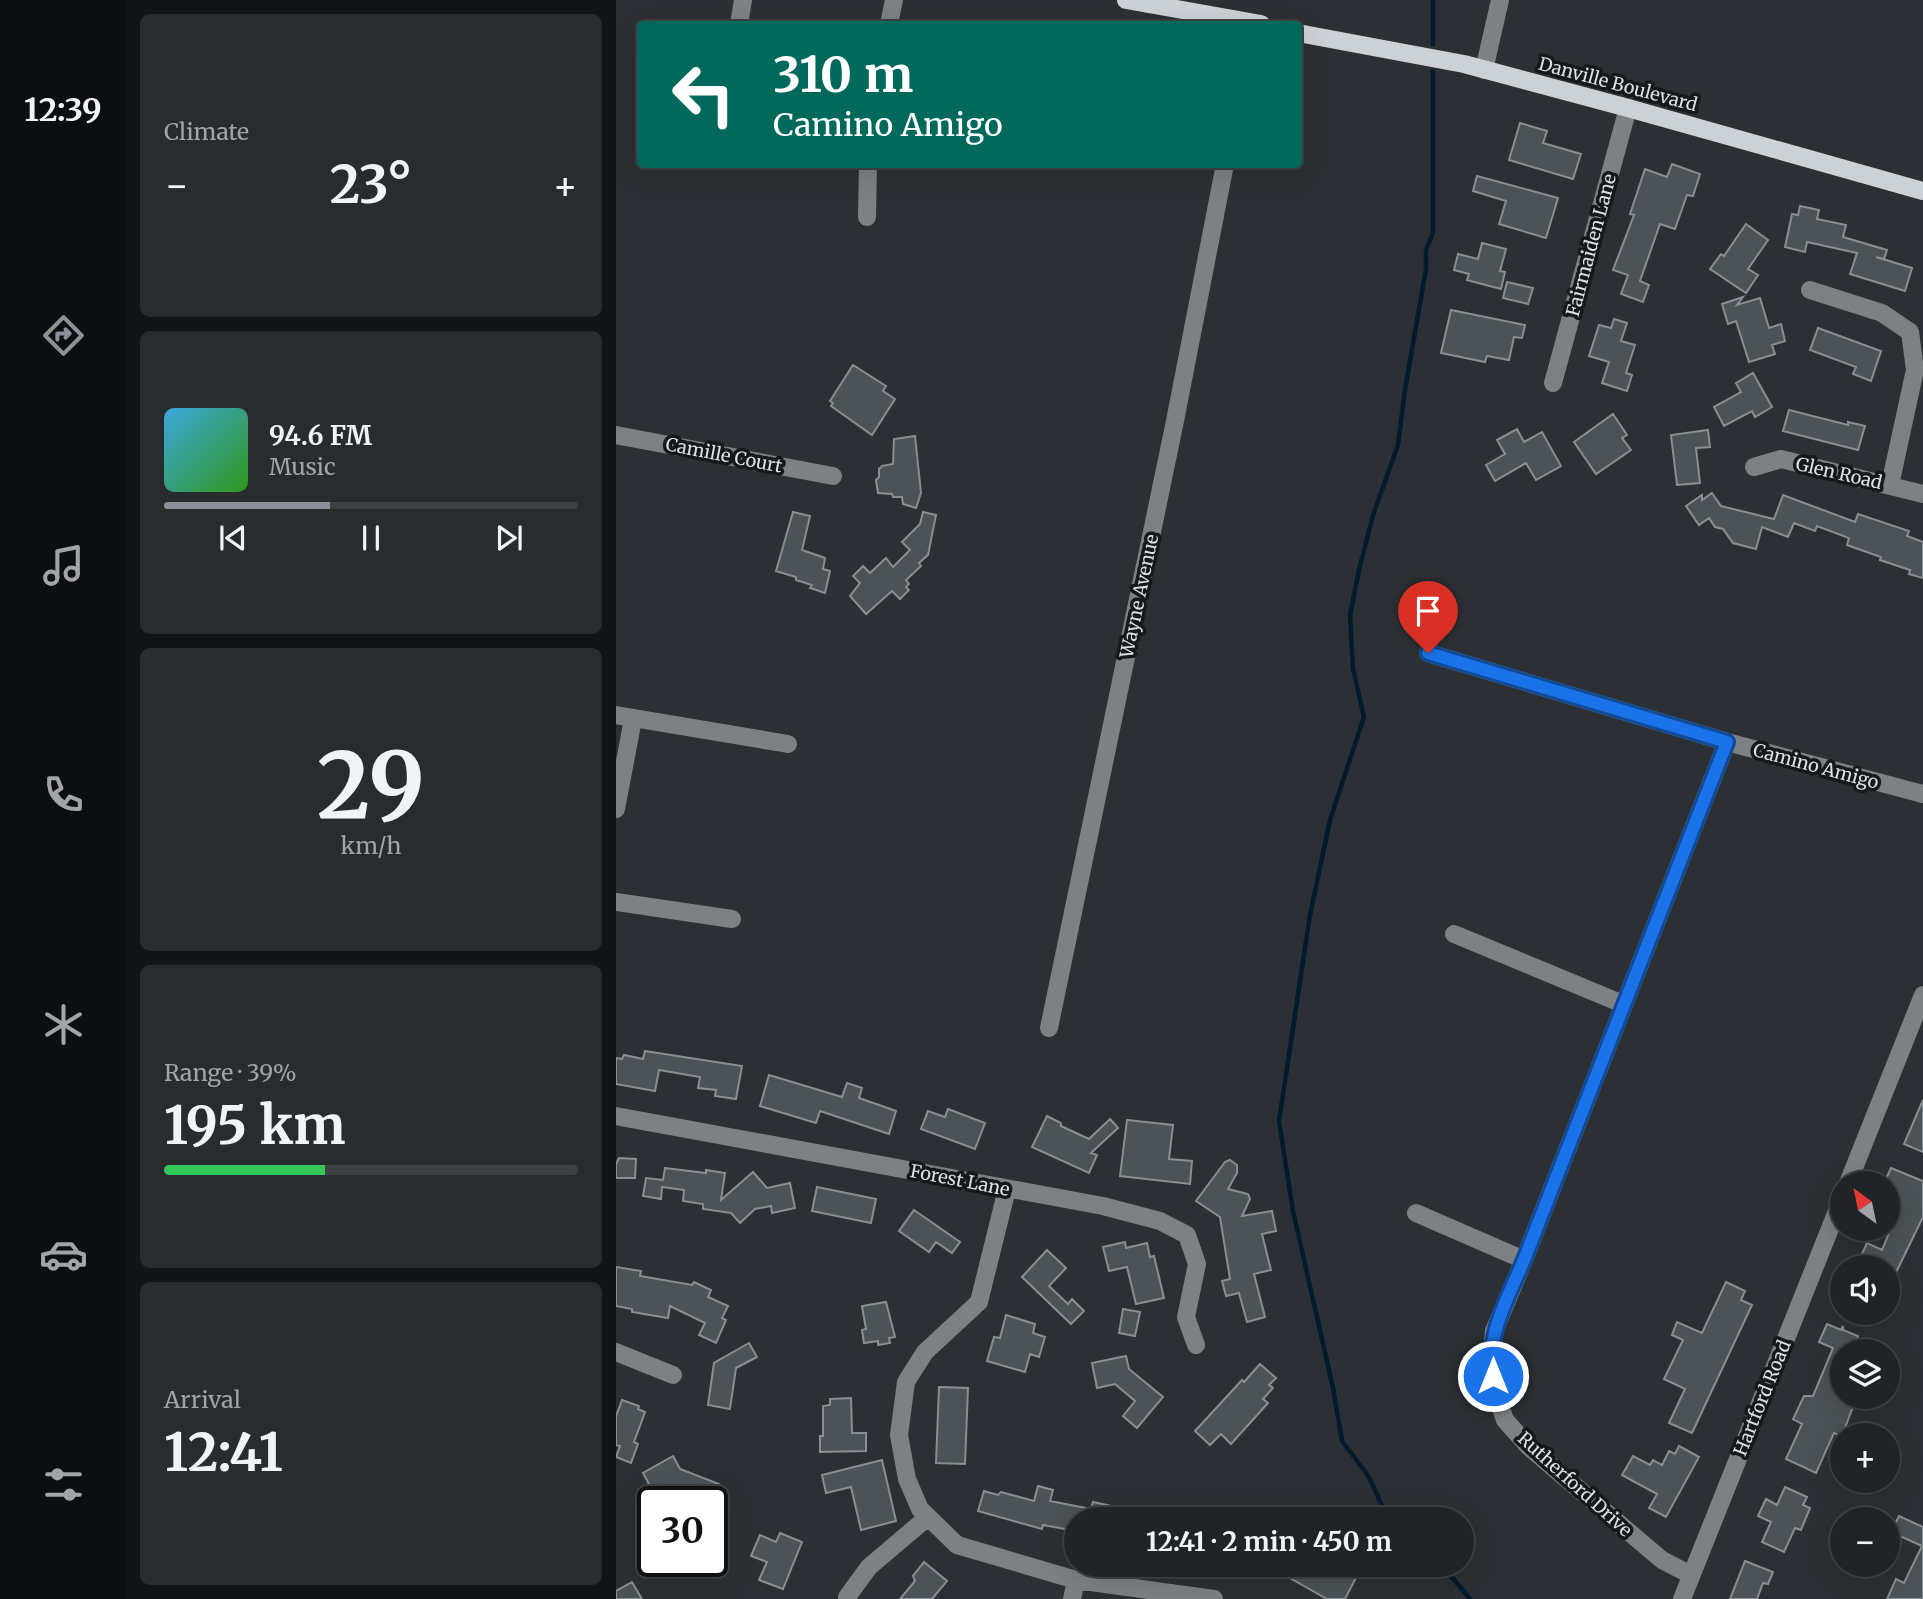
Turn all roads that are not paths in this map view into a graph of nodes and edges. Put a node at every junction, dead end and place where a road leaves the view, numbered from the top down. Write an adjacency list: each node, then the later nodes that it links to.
1 (743, 0): 5 (street)
2 (894, 0): 6 (street)
3 (1126, 0): 7 (main road)
4 (1500, 0): 9 (street)
5 (739, 21)
6 (890, 21)
7 (1239, 21)
8 (1302, 34): 9 (main road, Danville Boulevard)
9 (1484, 70): 10 (main road, Danville Boulevard)
10 (1628, 108): 13 (main road, Danville Boulevard); 16 (street, Fairmaiden Lane)
11 (869, 168): 14 (street)
12 (1224, 168): 33 (street, Wayne Avenue)
13 (1923, 191)
14 (867, 217)
15 (1810, 290): 20 (street)
16 (1553, 383)
17 (616, 435): 19 (street, Camille Court)
18 (1754, 467): 20 (street, Glen Road)
19 (833, 476)
20 (1890, 485): 21 (street, Glen Road)
21 (1923, 494)
22 (1428, 653): 24 (street, Camino Amigo)
23 (625, 717): 25 (street); 27 (street)
24 (1727, 742): 26 (street, Camino Amigo); 32 (street, Rutherford Drive)
25 (788, 744)
26 (1923, 794)
27 (616, 808)
28 (616, 902): 29 (street)
29 (732, 919)
30 (1454, 934): 32 (street)
31 (1923, 995): 35 (street)
32 (1623, 1003): 39 (street, Rutherford Drive)
33 (1049, 1028)
34 (616, 1116): 36 (street, Forest Lane)
35 (1853, 1171)
36 (1007, 1189): 40 (street, Forest Lane); 43 (street)
37 (1416, 1213): 39 (street)
38 (1830, 1229): 44 (street, Hartford Road)
39 (1524, 1260): 44 (street, Rutherford Drive)
40 (1196, 1345)
41 (616, 1352): 42 (street)
42 (673, 1375)
43 (928, 1517): 45 (street); 46 (street)
44 (1692, 1575): 49 (street, Hartford Road)
45 (1076, 1580): 47 (street); 48 (street)
46 (847, 1597)
47 (1072, 1599)
48 (1214, 1599)
49 (1682, 1599)

